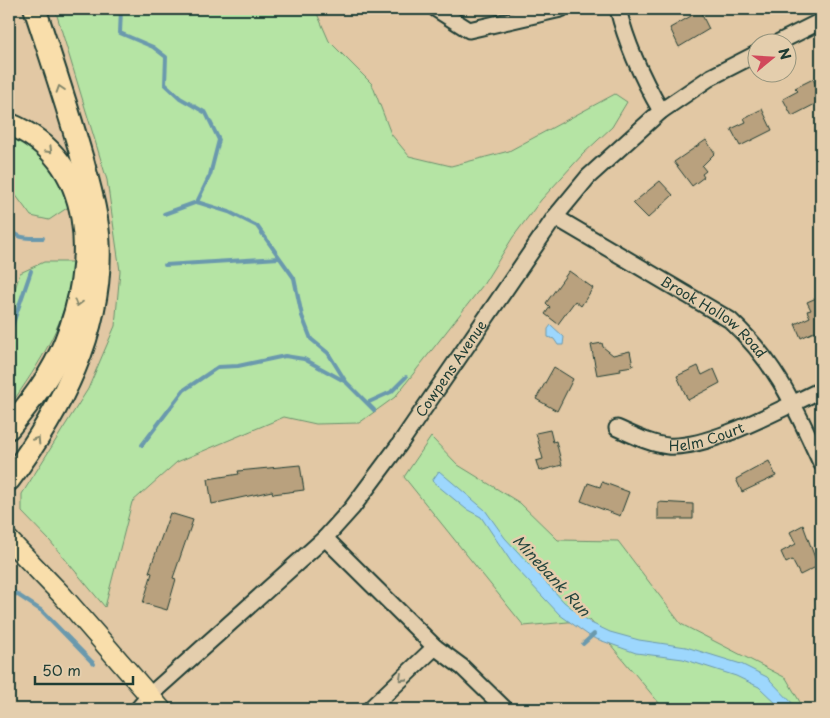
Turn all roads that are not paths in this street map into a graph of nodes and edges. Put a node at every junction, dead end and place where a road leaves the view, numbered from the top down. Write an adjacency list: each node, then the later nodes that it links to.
1 (35, 9): 17 (highway, one-way to 1)
2 (436, 9): 5 (street)
3 (561, 9): 5 (street)
4 (618, 9): 9 (street)
5 (509, 15)
6 (821, 21): 7 (street)
7 (798, 32)
8 (748, 58): 9 (street, Cowpens Avenue)
9 (661, 111): 11 (street, Cowpens Avenue)
10 (9, 124): 14 (highway, one-way to 14)
11 (555, 217): 13 (street, Brook Hollow Road); 18 (street, Cowpens Avenue)
12 (821, 390): 13 (street, Helm Court)
13 (793, 403): 15 (street, Helm Court); 16 (street, Brook Hollow Road)
14 (9, 428)
15 (617, 428)
16 (821, 463)
17 (9, 480)
18 (325, 538): 22 (street); 23 (street, Cowpens Avenue)
19 (9, 540): 21 (main road)
20 (9, 557): 21 (main road)
21 (36, 566): 23 (main road)
22 (435, 647): 24 (street, one-way to 24); 25 (street)
23 (150, 705)
24 (370, 709)
25 (505, 709)

